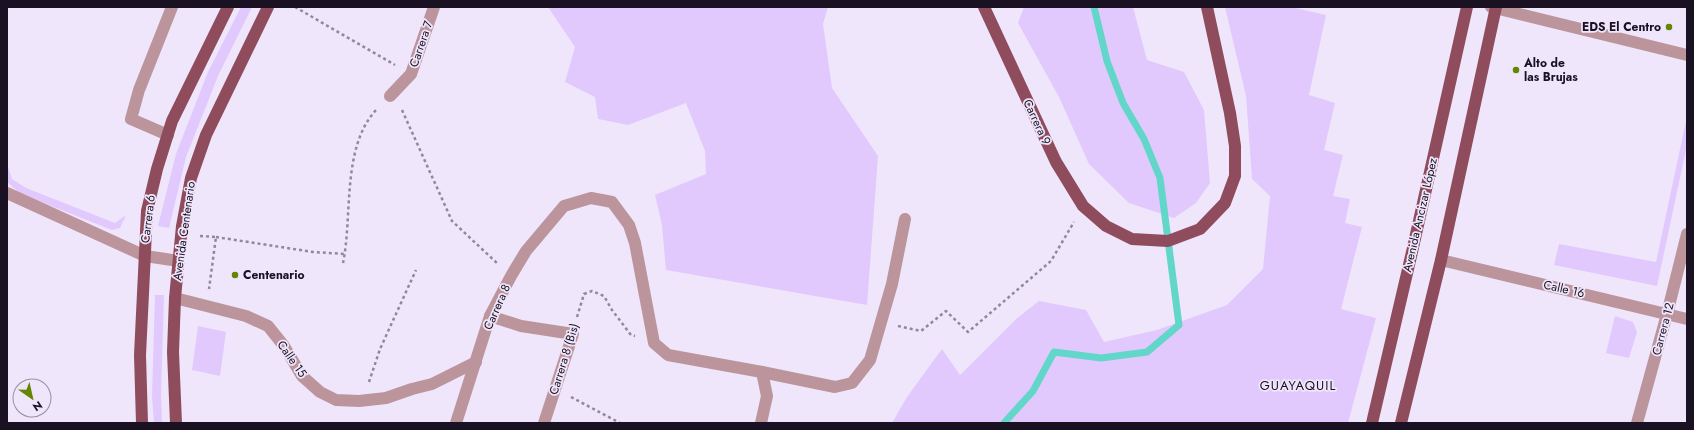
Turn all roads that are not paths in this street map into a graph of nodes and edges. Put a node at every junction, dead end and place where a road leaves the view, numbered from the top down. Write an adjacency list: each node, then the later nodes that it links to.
1 (172, 7): 11 (street)
2 (228, 7): 11 (main road, Carrera 6)
3 (268, 7): 17 (main road, Avenida Centenario)
4 (434, 7): 10 (street, Carrera 7)
5 (984, 7): 6 (main road, Carrera 9)
6 (1207, 7)
7 (1467, 7): 29 (main road, Avenida Ancizar López)
8 (1494, 7): 9 (street); 16 (main road)
9 (1687, 55)
10 (390, 96)
11 (168, 135): 15 (main road, Carrera 6)
12 (7, 192): 15 (street)
13 (905, 219): 23 (street)
14 (1687, 234): 19 (street, Carrera 12)
15 (144, 256): 17 (street); 24 (main road, Carrera 6)
16 (1441, 260): 19 (street, Calle 16); 30 (main road)
17 (178, 261): 18 (main road, Avenida Centenario)
18 (176, 298): 22 (street, Calle 15); 25 (main road, Avenida Centenario)
19 (1667, 314): 21 (street, Calle 16); 31 (street, Carrera 12)
20 (490, 316): 22 (street, Carrera 8); 23 (street, Carrera 8); 27 (street, Carrera 8 (Bis))
21 (1687, 319)
22 (476, 362): 26 (street, Carrera 8)
23 (762, 372): 28 (street)
24 (142, 423)
25 (176, 423)
26 (456, 423)
27 (544, 423)
28 (761, 423)
29 (1372, 423)
30 (1401, 423)
31 (1637, 423)

